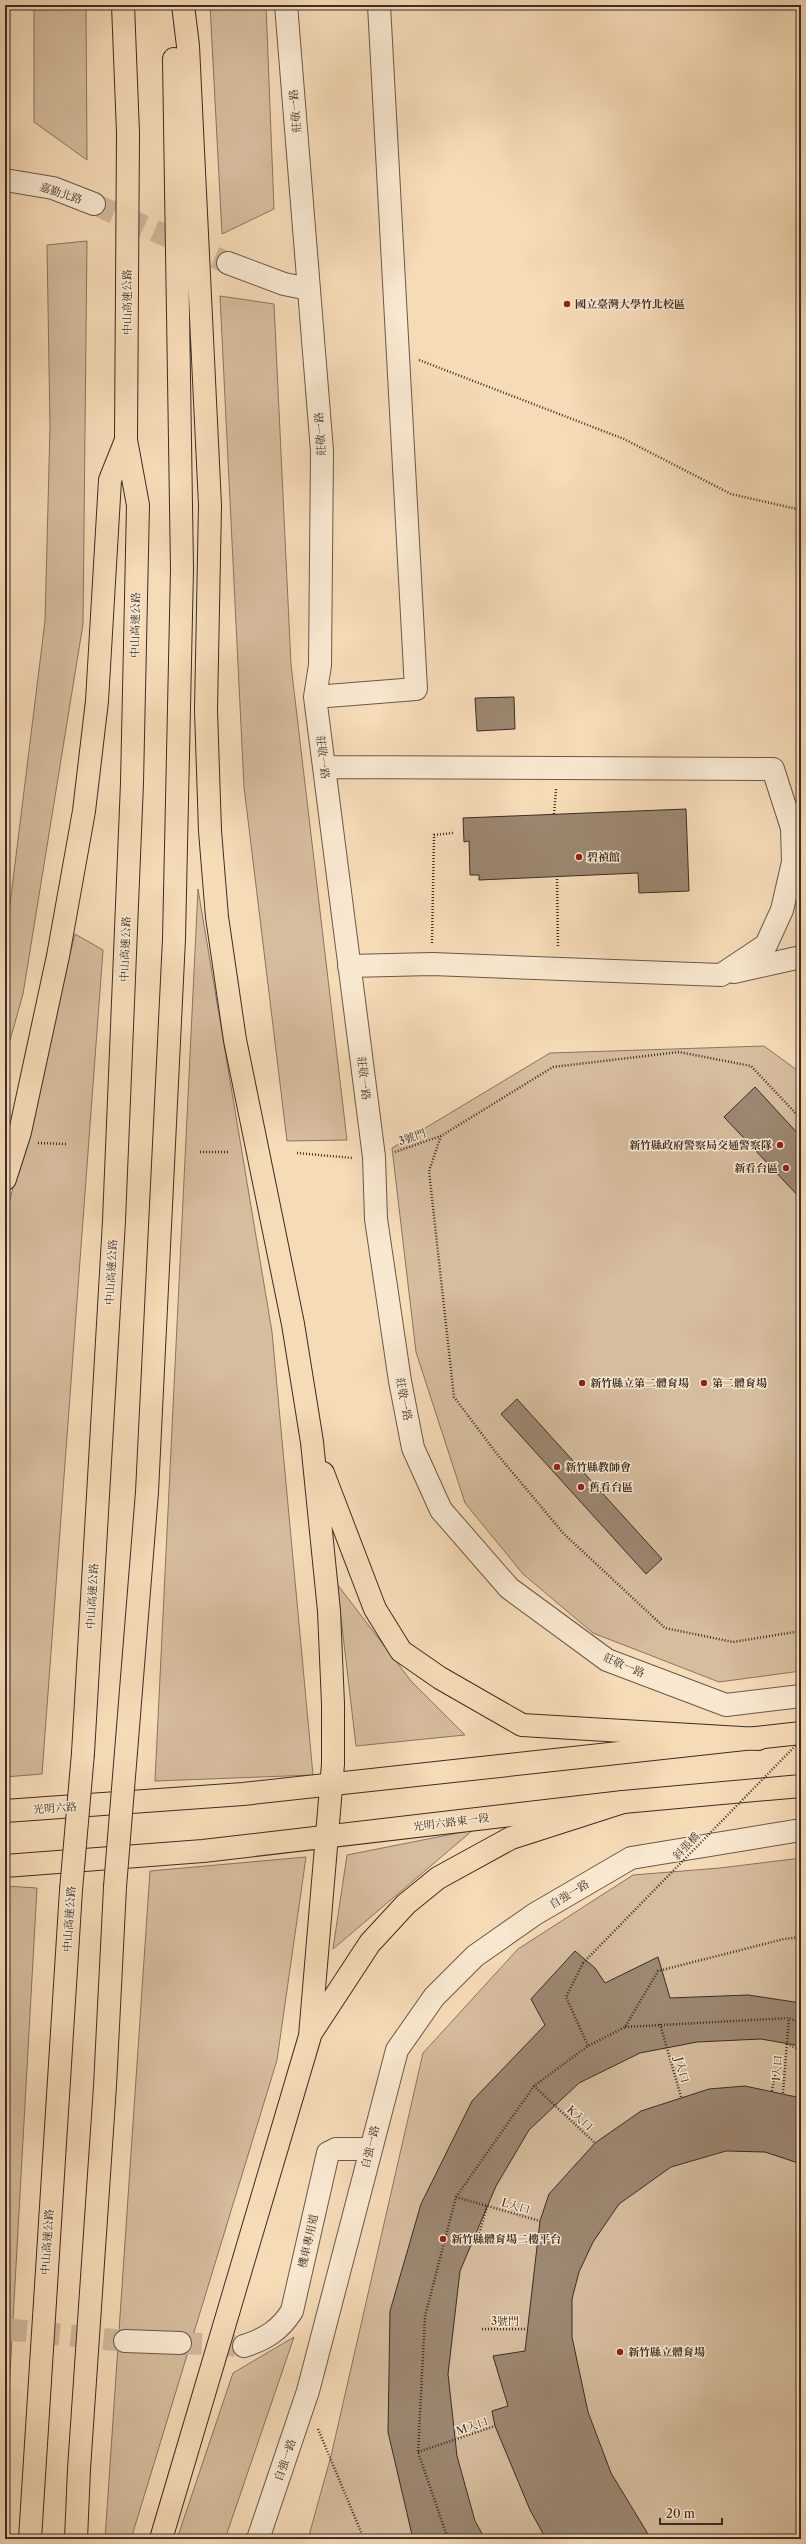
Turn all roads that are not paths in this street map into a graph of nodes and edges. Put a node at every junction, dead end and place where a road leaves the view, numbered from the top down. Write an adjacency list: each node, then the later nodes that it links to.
1 (123, 5): 10 (main road, 中山高速公路)
2 (173, 5): 34 (main road, bridge)
3 (183, 5): 17 (main road)
4 (286, 5): 9 (street, 莊敬一路)
5 (379, 5): 11 (street)
6 (5, 180): 7 (street, 嘉勤北路)
7 (94, 204)
8 (228, 263): 9 (street)
9 (309, 289): 11 (street, 莊敬一路)
10 (126, 440): 16 (main road); 33 (main road, 中山高速公路, bridge)
11 (315, 697): 12 (street, 莊敬一路)
12 (324, 767): 14 (street, 莊敬一路); 15 (street)
13 (801, 957): 15 (street)
14 (349, 966): 15 (street); 18 (street, 莊敬一路)
15 (721, 975)
16 (5, 1179)
17 (312, 1442): 20 (main road); 21 (main road)
18 (801, 1696)
19 (801, 1733): 20 (main road)
20 (758, 1739): 21 (main road)
21 (330, 1783): 24 (main road, 光明六路); 26 (main road)
22 (801, 1786): 23 (main road, 光明六路東一段)
23 (623, 1802): 26 (main road, 光明六路東一段); 28 (main road)
24 (5, 1811)
25 (801, 1830): 29 (street, 自強一路)
26 (326, 1837): 27 (main road, 光明六路東一段); 28 (main road)
27 (5, 1866)
28 (310, 2036): 35 (main road)
29 (370, 2149): 32 (street, 機車專用道); 36 (street, 自強一路)
30 (125, 2341): 31 (street)
31 (180, 2343)
32 (244, 2346)
33 (30, 2539)
34 (76, 2539)
35 (161, 2539)
36 (258, 2539)

